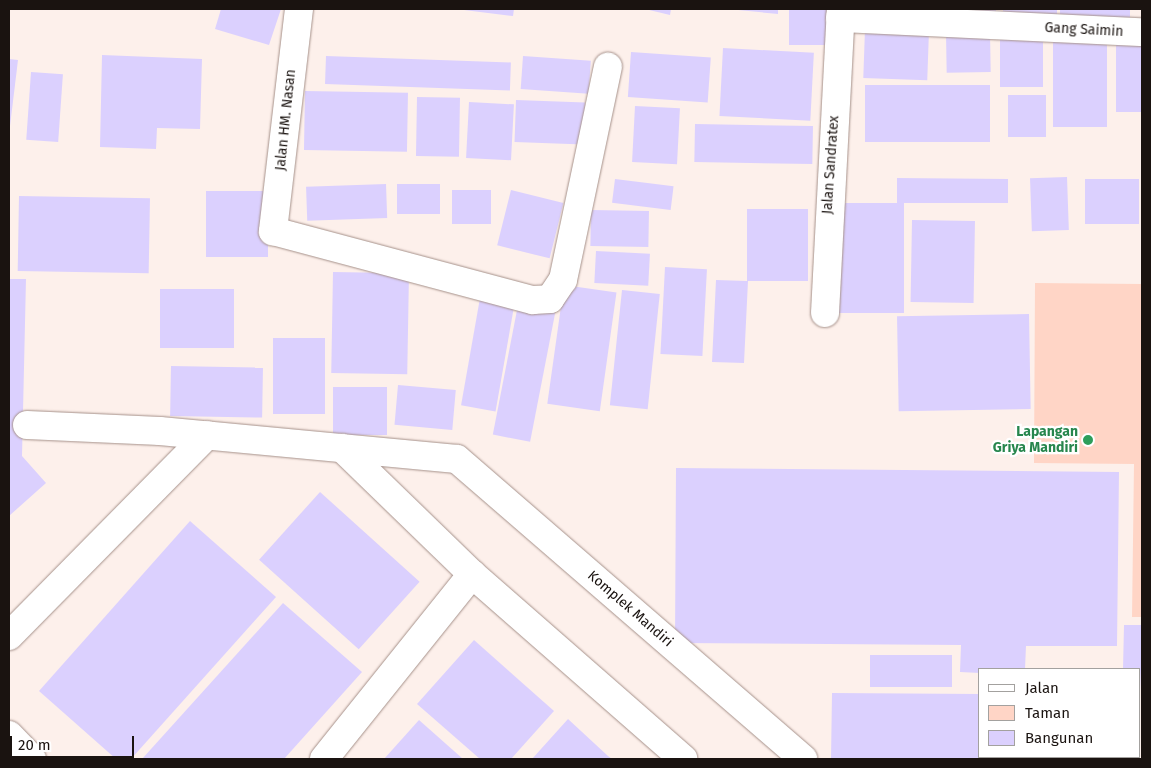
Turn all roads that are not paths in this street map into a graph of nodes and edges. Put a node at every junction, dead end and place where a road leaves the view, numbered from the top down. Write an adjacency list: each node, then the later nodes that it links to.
1 (299, 9): 5 (street, Jalan HM. Nasan)
2 (841, 13): 3 (street, Jalan Sandratex); 6 (street, Jalan Sandratex)
3 (1027, 26): 4 (street, Gang Saimin)
4 (1142, 32)
5 (608, 67)
6 (825, 313)
7 (27, 425): 8 (street)
8 (207, 435): 9 (street); 11 (street)
9 (342, 448): 10 (street); 16 (street, Komplek Mandiri)
10 (472, 574): 14 (street); 15 (street)
11 (9, 636)
12 (9, 735): 13 (street)
13 (32, 759)
14 (324, 759)
15 (684, 759)
16 (804, 759)

